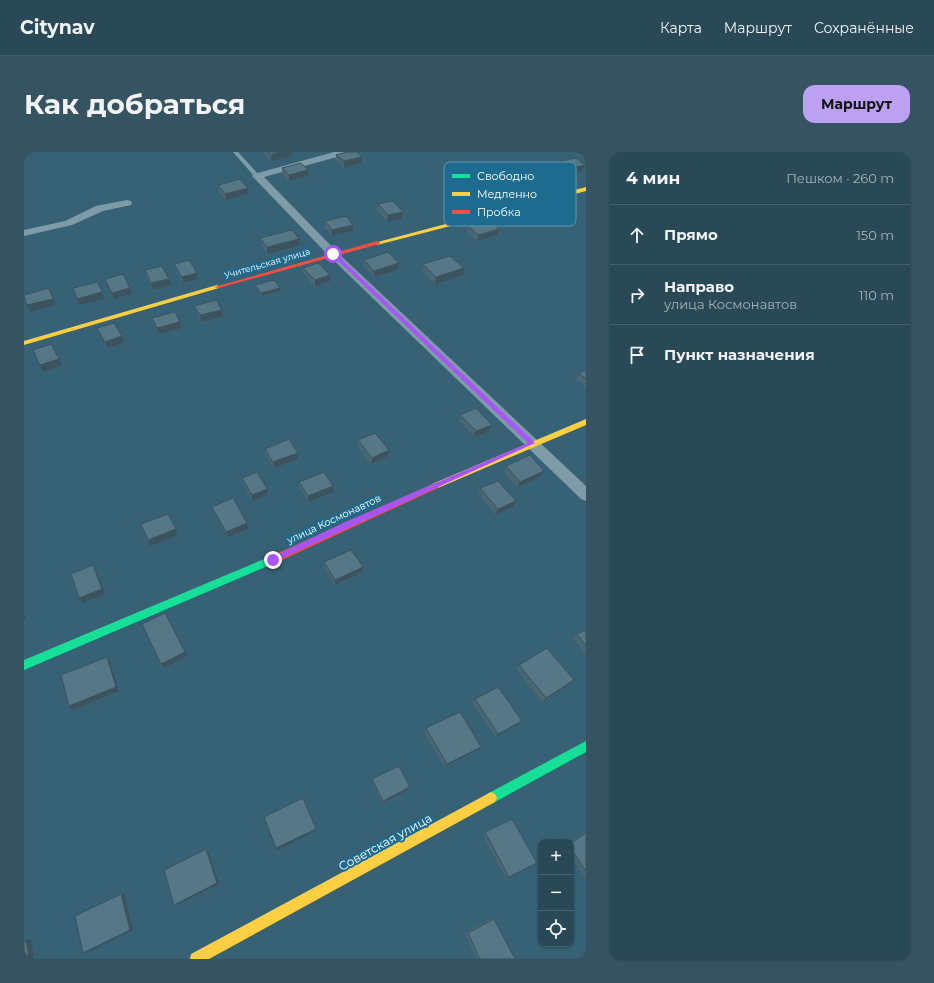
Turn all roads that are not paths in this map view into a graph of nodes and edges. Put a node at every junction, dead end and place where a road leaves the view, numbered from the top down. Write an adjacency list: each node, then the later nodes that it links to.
1 (235, 152): 3 (lane)
2 (345, 152): 3 (street)
3 (256, 176): 9 (street)
4 (586, 189): 5 (street, Учительская улица)
5 (576, 192)
6 (127, 204): 8 (street)
7 (444, 225): 9 (street, Учительская улица)
8 (24, 233)
9 (333, 254): 10 (street, Учительская улица); 12 (street)
10 (24, 342)
11 (586, 422): 12 (street, улица Космонавтов)
12 (533, 443): 13 (street); 14 (street, улица Космонавтов)
13 (586, 495)
14 (24, 665)
15 (586, 746): 16 (street, Советская улица)
16 (196, 959)

